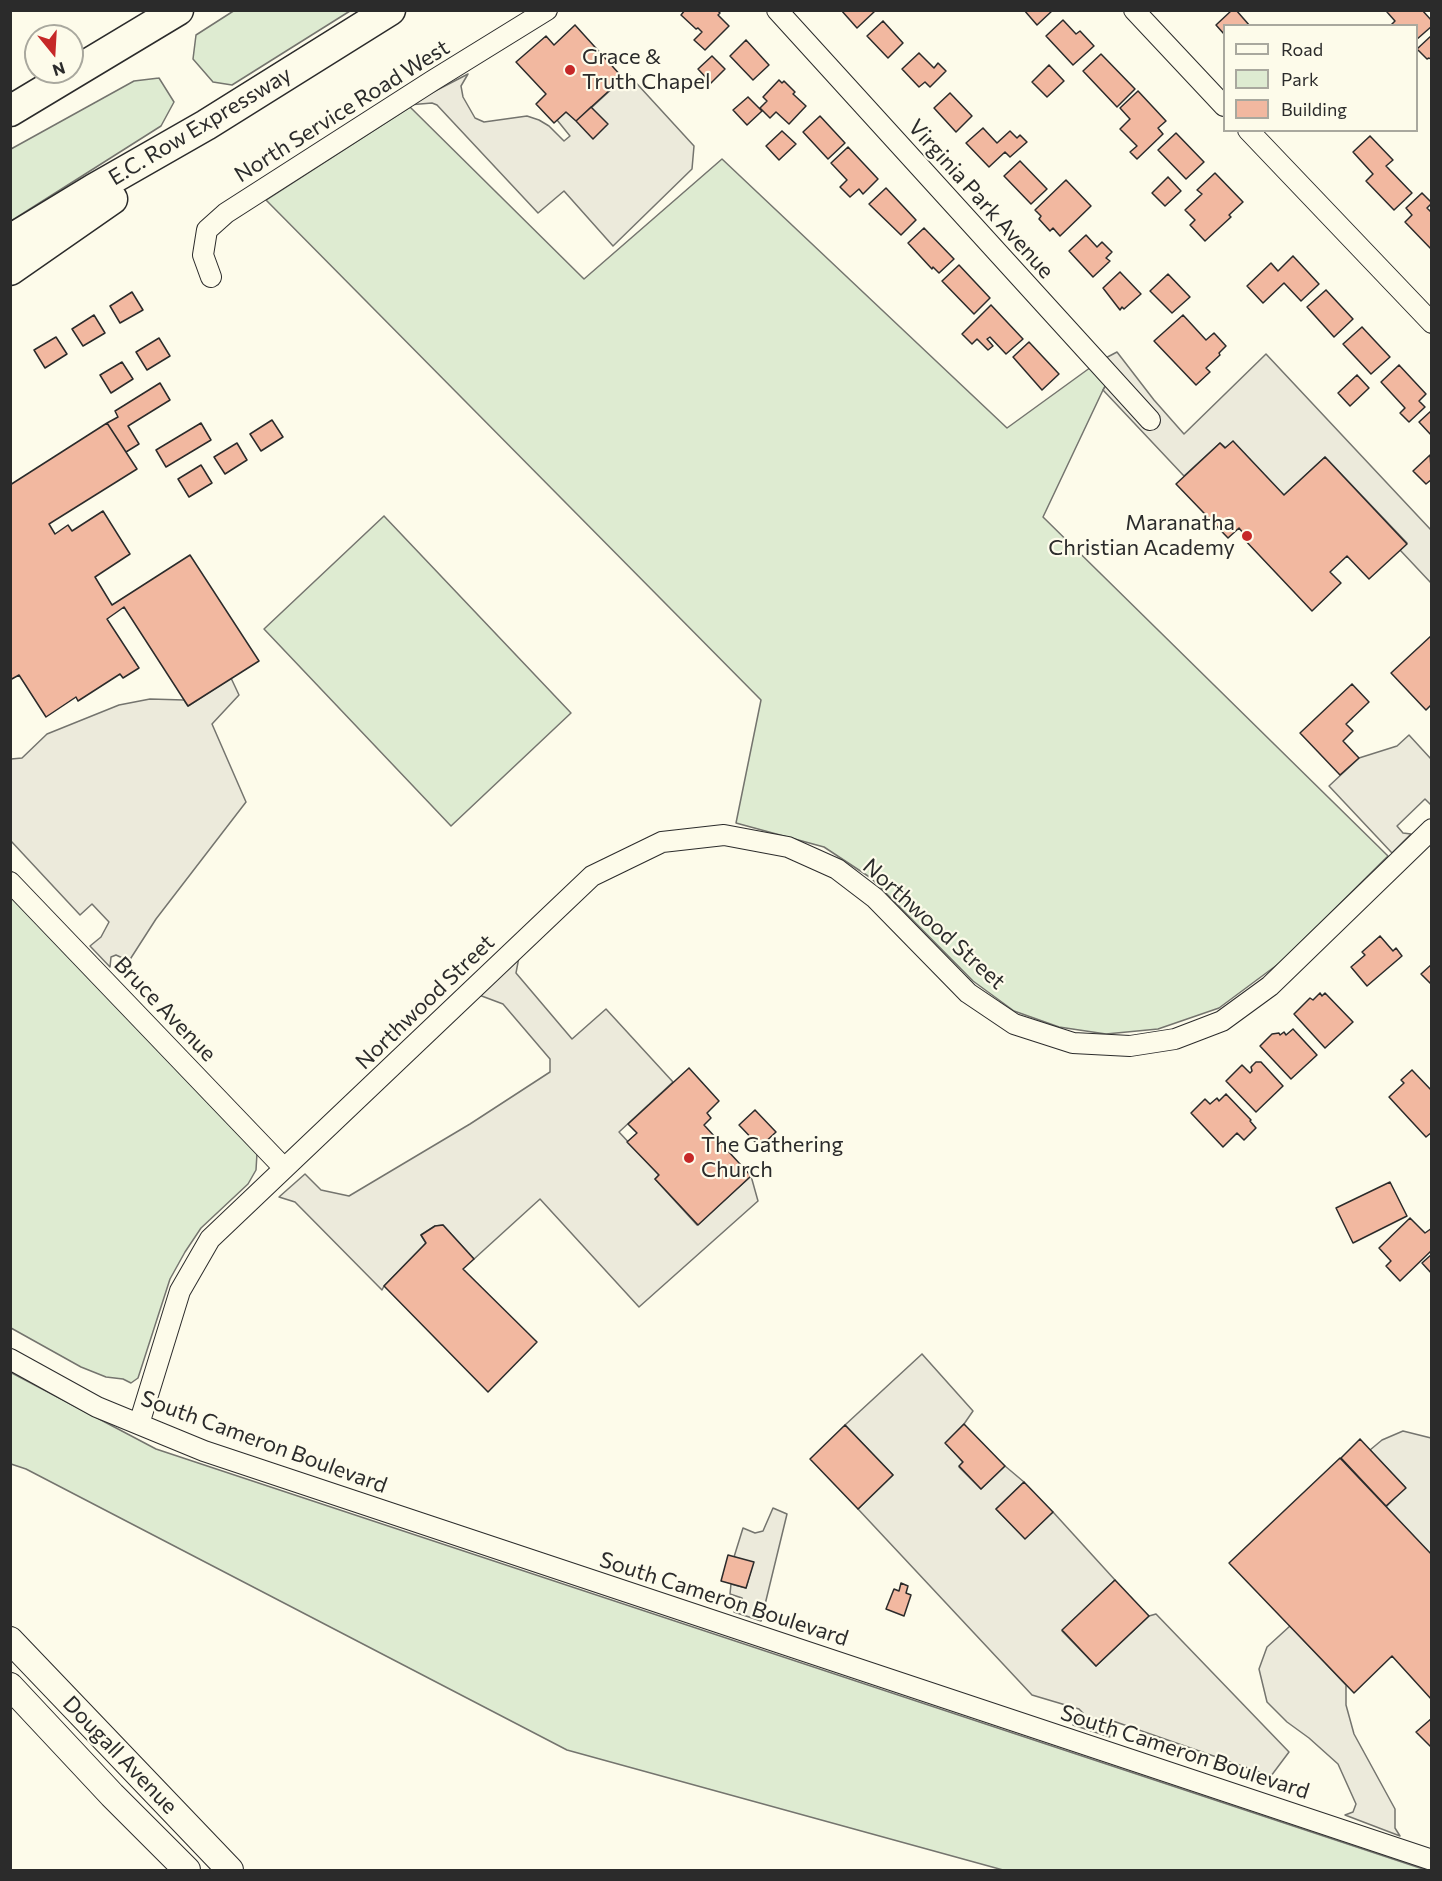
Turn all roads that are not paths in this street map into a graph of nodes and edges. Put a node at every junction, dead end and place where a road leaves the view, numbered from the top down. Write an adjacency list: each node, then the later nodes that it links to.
1 (177, 10): 6 (highway)
2 (390, 10): 12 (highway, E.C. Row Expressway)
3 (547, 10): 16 (street, North Service Road West)
4 (777, 10): 18 (street, Virginia Park Avenue)
5 (1134, 10): 10 (street)
6 (151, 27): 7 (highway); 11 (highway)
7 (84, 59)
8 (31, 84): 9 (highway)
9 (10, 94)
10 (1223, 105)
11 (10, 111)
12 (206, 125): 14 (highway, E.C. Row Expressway); 15 (highway)
13 (1250, 132): 17 (street)
14 (10, 240)
15 (10, 270)
16 (211, 277)
17 (1431, 324)
18 (1150, 420)
19 (1431, 829): 21 (street, Northwood Street)
20 (10, 882): 21 (street, Bruce Avenue)
21 (284, 1168): 23 (street, Northwood Street)
22 (10, 1359): 23 (street, South Cameron Boulevard)
23 (139, 1424): 26 (street, South Cameron Boulevard)
24 (10, 1640): 28 (main road, Dougall Avenue)
25 (10, 1686): 27 (main road, Dougall Avenue)
26 (1431, 1860)
27 (187, 1870)
28 (230, 1870)

